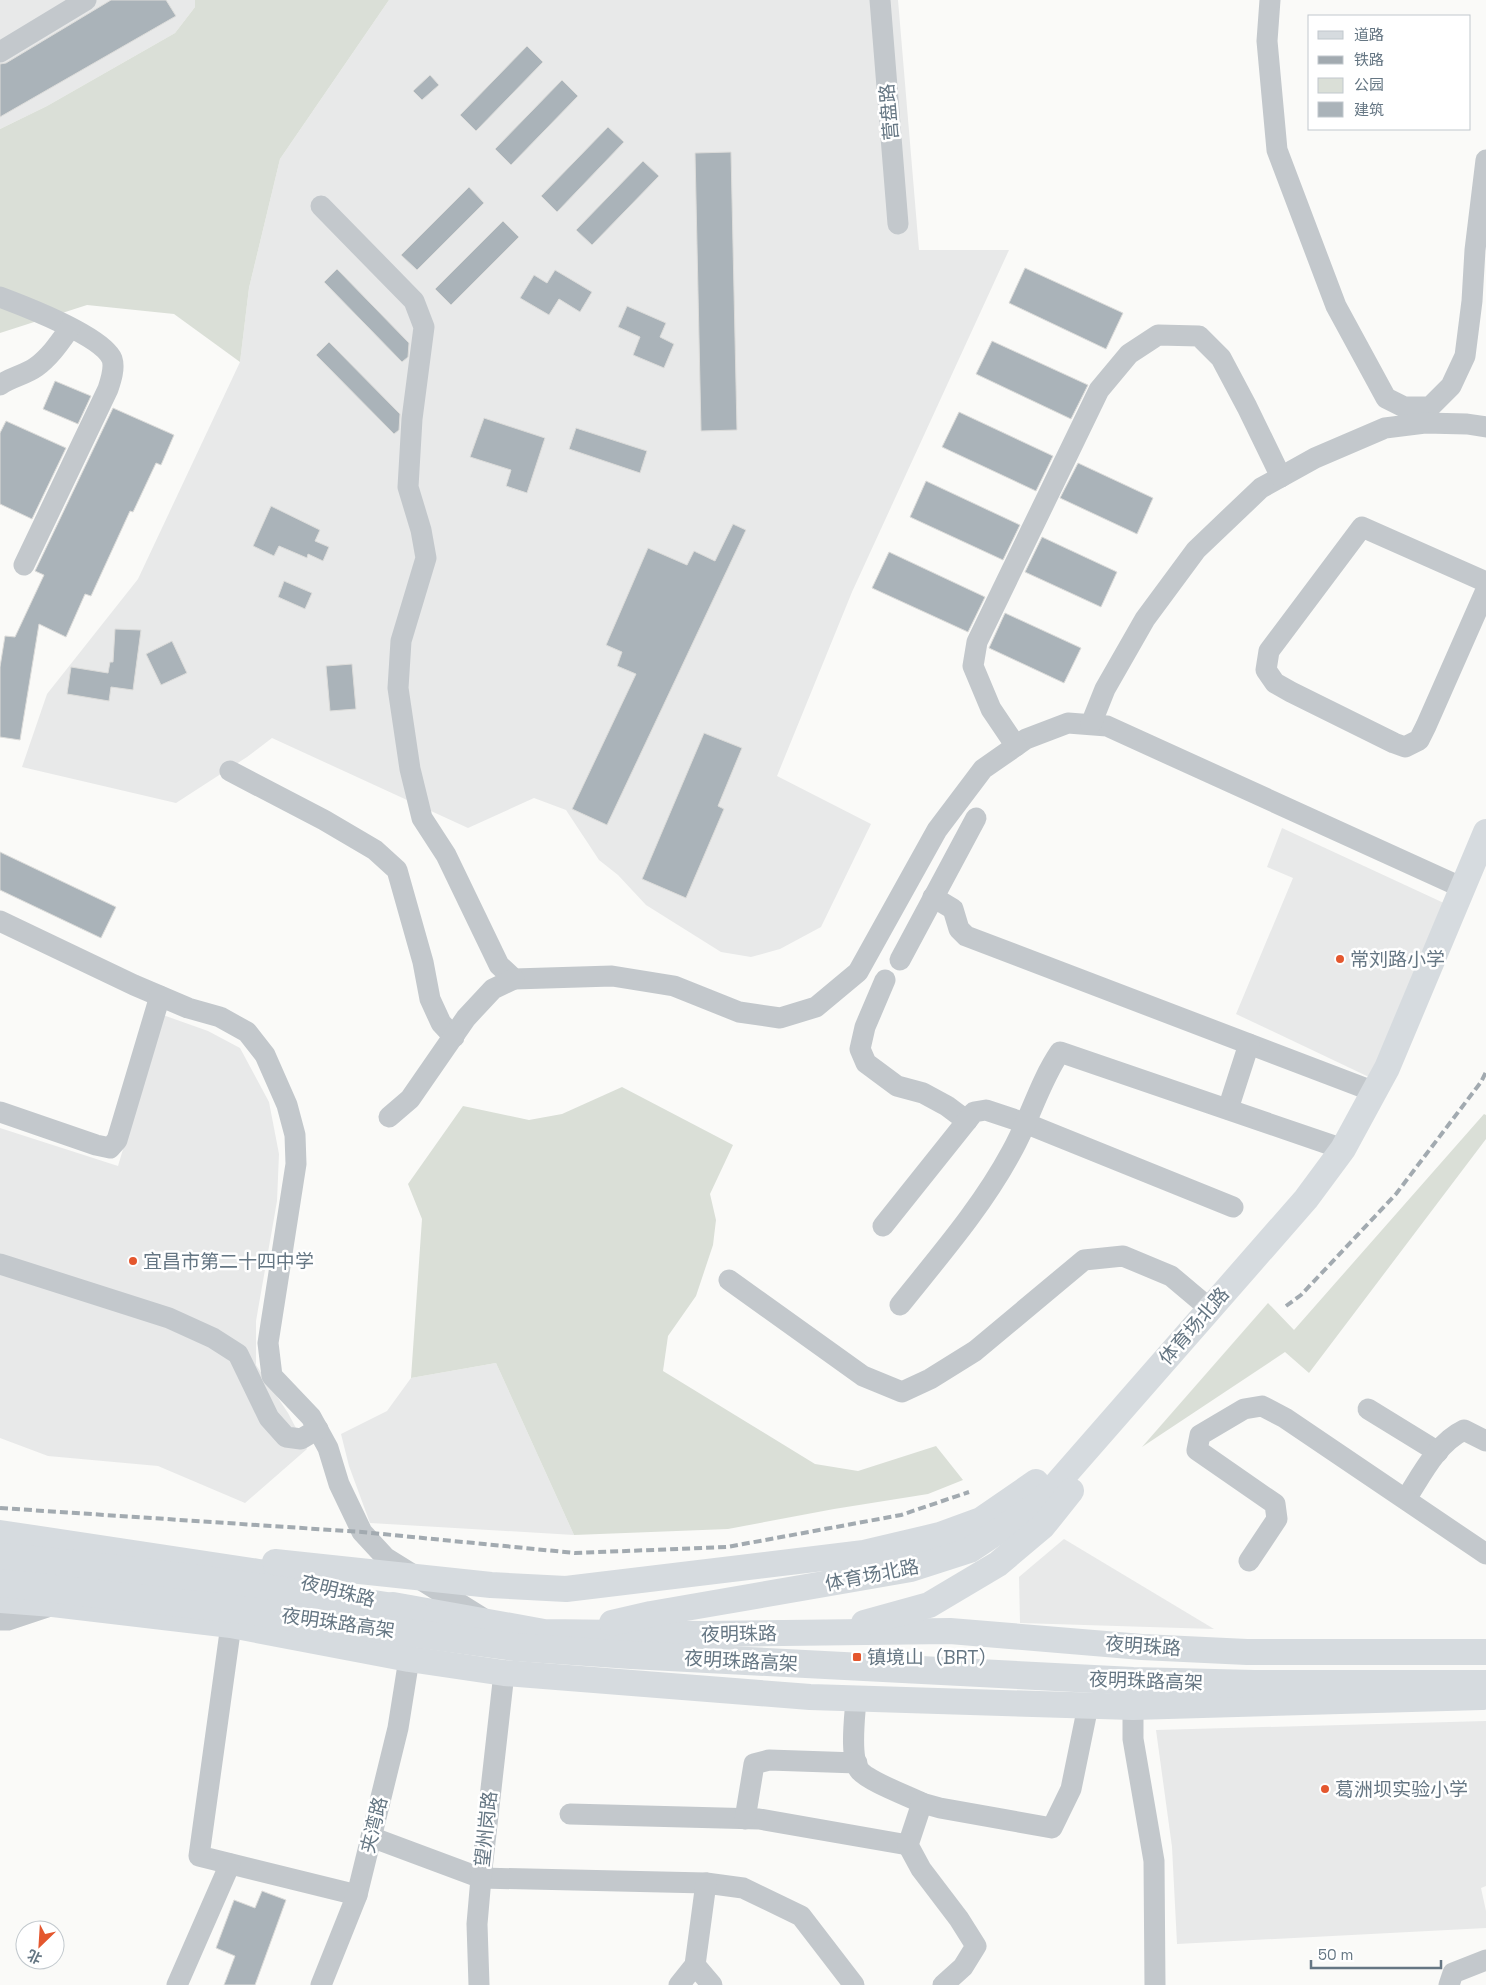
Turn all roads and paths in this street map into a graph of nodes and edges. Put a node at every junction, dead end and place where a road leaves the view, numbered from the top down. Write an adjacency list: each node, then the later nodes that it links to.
1 (86, 0): 4 (street)
2 (880, 0): 7 (street, 营盘路)
3 (1270, 0): 5 (street)
4 (0, 52)
5 (1486, 160)
6 (321, 206): 25 (street)
7 (898, 224)
8 (0, 297): 9 (street)
9 (70, 328): 10 (street); 13 (street)
10 (0, 385)
11 (1486, 427): 12 (street)
12 (1281, 477): 16 (street); 17 (street)
13 (24, 566)
14 (1486, 582): 15 (street)
15 (1486, 590)
16 (1091, 724): 17 (street); 21 (street)
17 (1016, 746): 25 (street)
18 (230, 771): 28 (street)
19 (976, 818): 22 (street)
20 (1486, 832): 21 (main road, 体育场北路)
21 (1474, 883): 30 (main road, 体育场北路); 42 (main road, 体育场北路)
22 (932, 897): 24 (street); 29 (street)
23 (1, 924): 27 (street)
24 (900, 960)
25 (514, 979): 28 (street)
26 (885, 980): 34 (street)
27 (160, 996): 32 (street); 44 (street)
28 (454, 1037): 33 (street)
29 (1249, 1044): 30 (street); 31 (street)
30 (1375, 1092): 36 (main road, 体育场北路)
31 (1228, 1109): 35 (street); 36 (street)
32 (0, 1112)
33 (389, 1117)
34 (967, 1121): 35 (street); 38 (street)
35 (1024, 1123): 37 (street); 41 (street)
36 (1343, 1149): 42 (main road, 体育场北路)
37 (1234, 1207)
38 (883, 1226)
39 (0, 1264): 44 (street)
40 (729, 1280): 42 (street)
41 (900, 1305)
42 (1213, 1310): 48 (main road); 55 (main road, 体育场北路); 63 (main road)
43 (1368, 1409): 46 (street)
44 (318, 1429): 58 (street)
45 (1485, 1439): 46 (street)
46 (1438, 1452): 47 (street)
47 (1406, 1499): 49 (street); 51 (street)
48 (0, 1535): 56 (main road, 夜明珠路)
49 (1486, 1554)
50 (0, 1557): 56 (highway, 夜明珠路高架)
51 (1250, 1561)
52 (0, 1583): 63 (highway, 夜明珠路高架)
53 (0, 1600): 54 (main road)
54 (54, 1604): 57 (street); 59 (main road)
55 (717, 1606): 60 (main road); 61 (main road)
56 (413, 1610): 58 (main road, 夜明珠路)
57 (0, 1620)
58 (490, 1623): 60 (main road, 夜明珠路)
59 (231, 1625): 64 (main road); 77 (street)
60 (569, 1632): 61 (main road, 夜明珠路)
61 (703, 1634): 62 (main road, 夜明珠路)
62 (1486, 1652)
63 (631, 1655): 66 (highway, 夜明珠路高架)
64 (409, 1659): 65 (main road); 75 (street, 夹湾路)
65 (504, 1673): 68 (main road); 78 (street, 望州岗路)
66 (1486, 1684)
67 (1486, 1696): 70 (main road)
68 (856, 1699): 69 (main road); 71 (street)
69 (1088, 1706): 70 (main road); 72 (street)
70 (1133, 1707): 90 (street)
71 (857, 1763): 72 (street); 74 (street)
72 (922, 1803): 76 (street)
73 (570, 1814): 74 (street)
74 (745, 1819): 76 (street)
75 (371, 1837): 78 (street); 80 (street, 夹湾路)
76 (908, 1845): 89 (street)
77 (230, 1864): 80 (street); 83 (street)
78 (481, 1878): 79 (street); 85 (street, 望州岗路)
79 (706, 1883): 82 (street); 88 (street)
80 (357, 1895): 84 (street, 夹湾路)
81 (1486, 1960): 91 (street)
82 (695, 1965): 86 (street); 87 (street)
83 (177, 1985)
84 (321, 1985)
85 (479, 1985)
86 (679, 1985)
87 (712, 1985)
88 (854, 1985)
89 (943, 1985)
90 (1154, 1985)
91 (1449, 1985)

